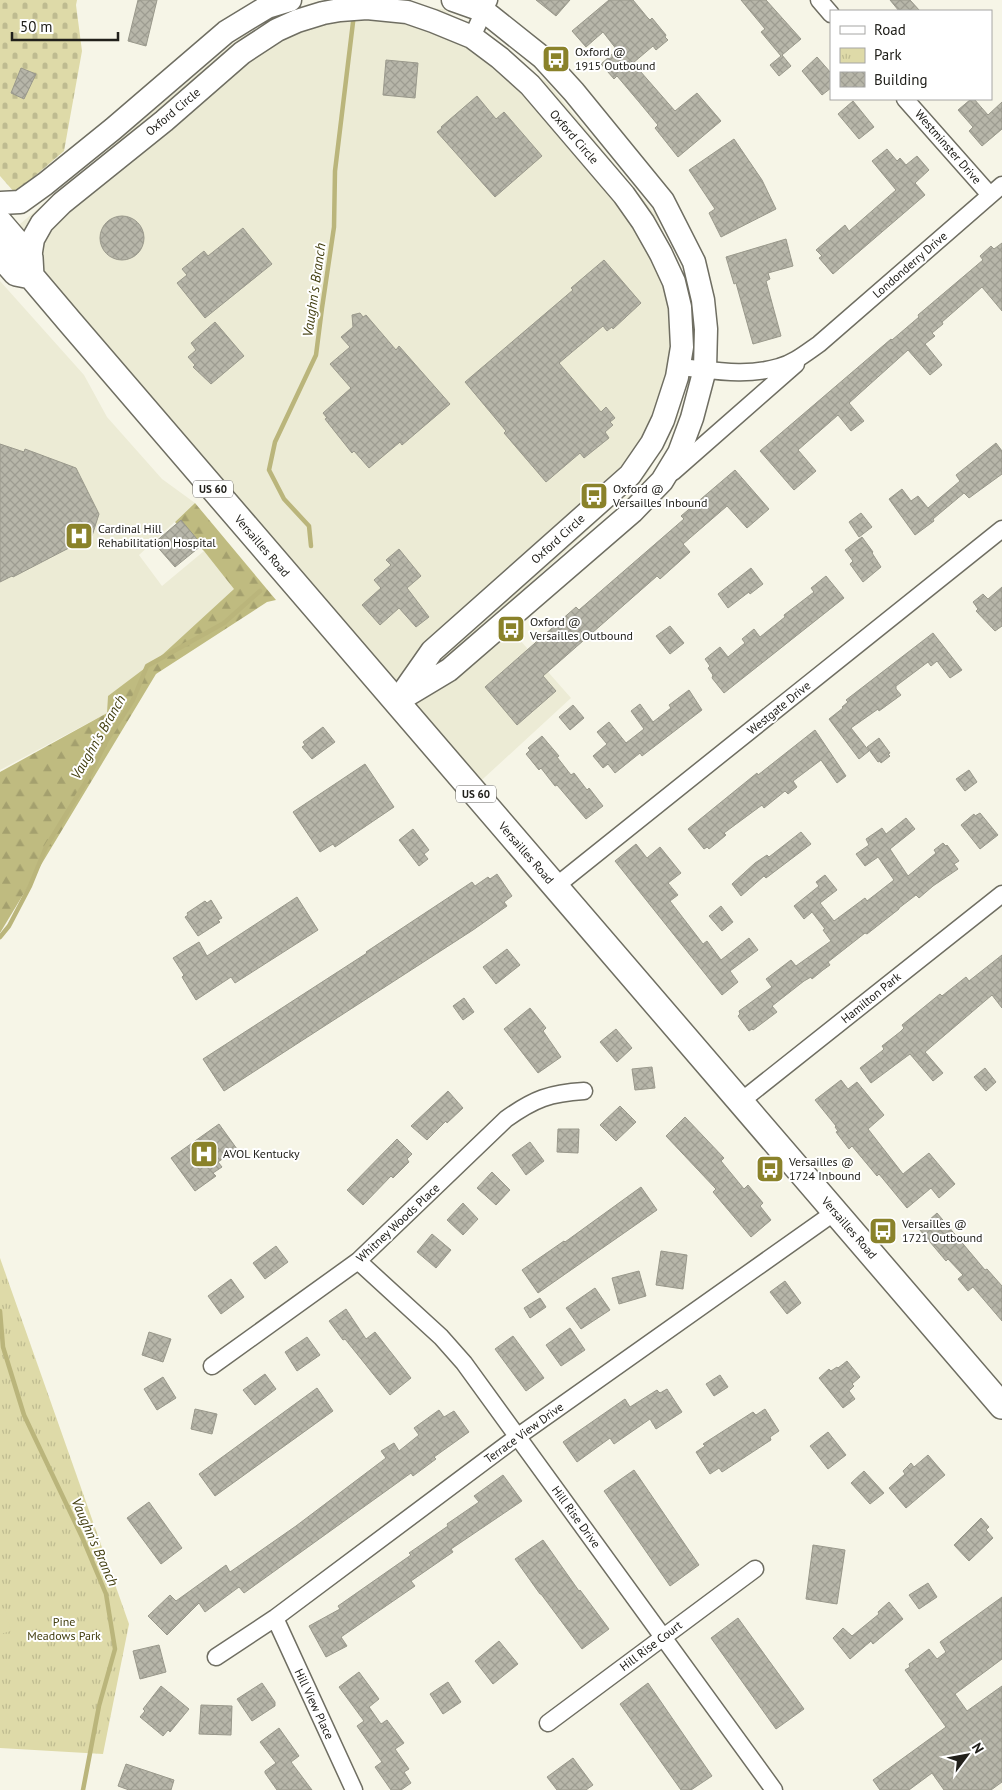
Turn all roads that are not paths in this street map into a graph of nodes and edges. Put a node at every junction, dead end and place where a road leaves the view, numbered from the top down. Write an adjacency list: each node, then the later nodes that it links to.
1 (288, 0): 6 (street); 10 (street)
2 (453, 0): 4 (street)
3 (819, 0): 5 (street)
4 (487, 5): 7 (street); 16 (street)
5 (830, 13)
6 (297, 21): 7 (street, Oxford Circle); 13 (street, Oxford Circle)
7 (472, 36): 15 (street, Oxford Circle)
8 (906, 100): 9 (street, Westminster Drive)
9 (996, 190): 14 (street, Londonderry Drive)
10 (0, 203)
11 (0, 223): 13 (main road, Versailles Road / US 60)
12 (0, 255): 13 (main road, Versailles Road / US 60)
13 (30, 267): 19 (main road, Versailles Road / US 60)
14 (819, 344): 16 (street, Londonderry Drive); 17 (street, Londonderry Drive)
15 (679, 367): 16 (street, Londonderry Drive); 19 (street, Oxford Circle)
16 (705, 370): 17 (street)
17 (662, 481): 19 (street)
18 (1002, 529): 20 (street, Westgate Drive)
19 (397, 702): 20 (main road, Versailles Road / US 60)
20 (556, 886): 23 (main road, Versailles Road / US 60)
21 (1002, 894): 23 (street, Hamilton Park)
22 (584, 1091): 25 (street, Whitney Woods Place)
23 (740, 1102): 24 (main road, Versailles Road / US 60)
24 (835, 1212): 27 (main road, Versailles Road / US 60); 28 (street, Terrace View Drive)
25 (358, 1261): 26 (street, Whitney Woods Place); 28 (street, Hill Rise Drive)
26 (212, 1366)
27 (1002, 1406)
28 (517, 1437): 30 (street, Terrace View Drive); 31 (street, Hill Rise Drive)
29 (755, 1569): 31 (street, Hill Rise Court)
30 (274, 1618): 32 (street, Terrace View Drive); 34 (street, Hill View Place)
31 (663, 1637): 33 (street, Hill Rise Court); 35 (street, Hill Rise Drive)
32 (216, 1657)
33 (548, 1722)
34 (354, 1790)
35 (774, 1790)

